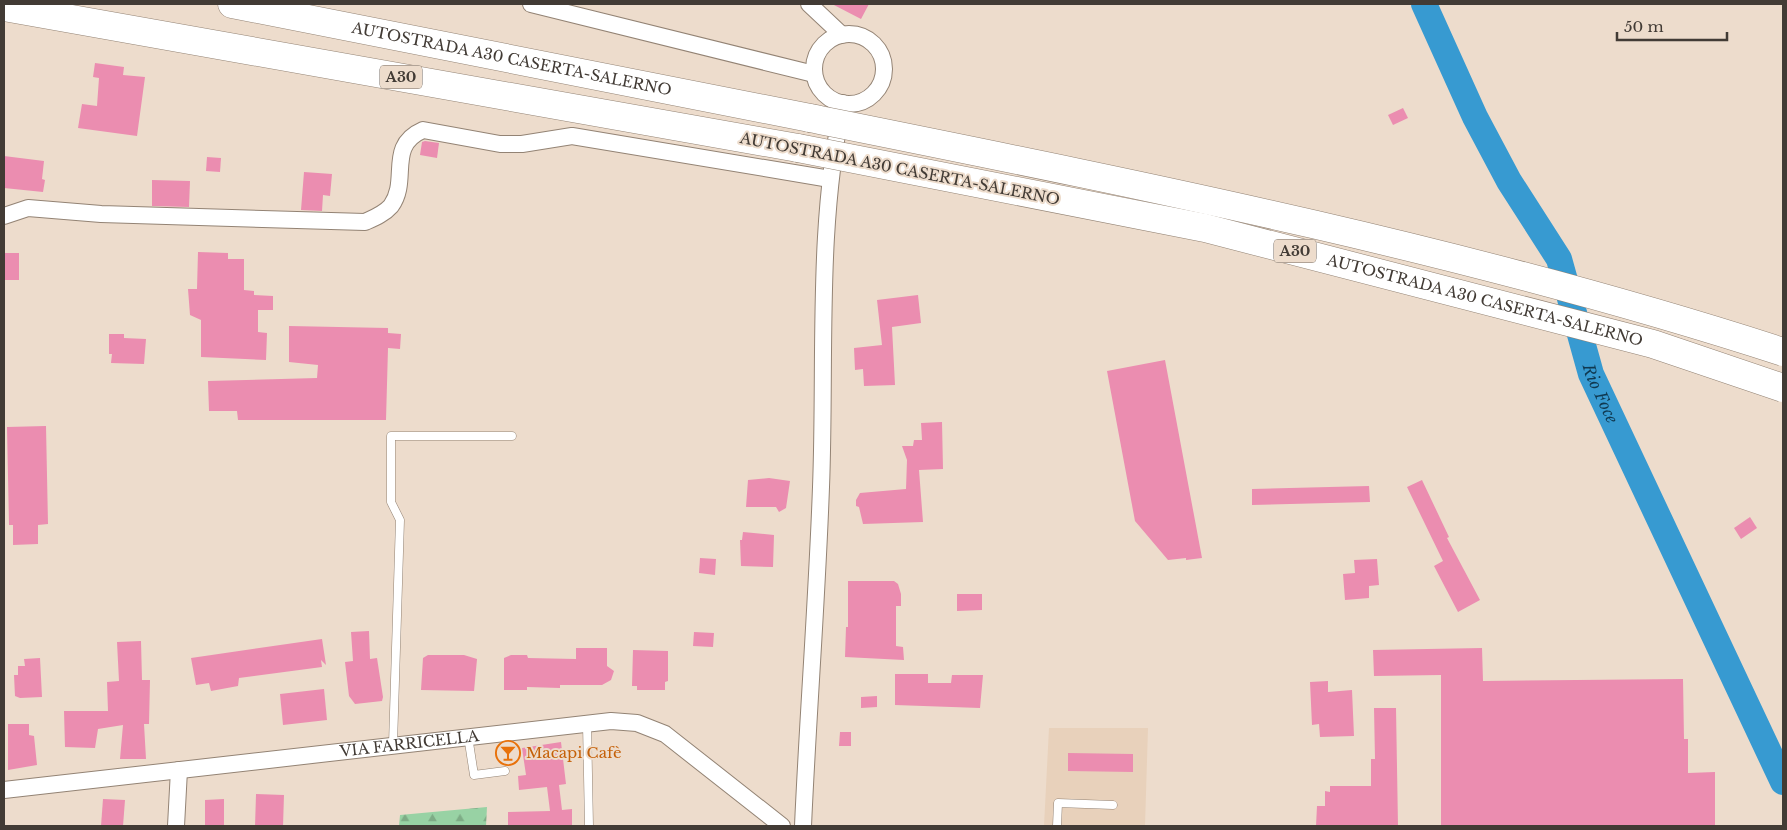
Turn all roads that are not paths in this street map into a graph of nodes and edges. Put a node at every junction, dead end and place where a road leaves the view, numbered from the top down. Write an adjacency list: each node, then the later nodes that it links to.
1 (232, 4): 10 (highway, AUTOSTRADA A30 CASERTA-SALERNO / A30, bridge)
2 (531, 4): 6 (street)
3 (809, 4): 5 (street)
4 (4, 7): 11 (highway, AUTOSTRADA A30 CASERTA-SALERNO / A30, bridge)
5 (842, 35): 6 (street); 7 (street)
6 (814, 74): 7 (street)
7 (843, 103): 8 (street)
8 (830, 179): 9 (street); 23 (street)
9 (4, 216)
10 (1783, 352)
11 (1783, 388)
12 (512, 436): 15 (lane)
13 (587, 722): 14 (street, VIA FARRICELLA); 21 (lane); 22 (street, VIA FARRICELLA)
14 (468, 736): 15 (street, VIA FARRICELLA); 17 (lane)
15 (393, 744): 16 (street, VIA FARRICELLA)
16 (180, 770): 18 (street, VIA FARRICELLA); 20 (street)
17 (505, 771)
18 (4, 790)
19 (1113, 805): 24 (lane)
20 (176, 826)
21 (589, 826)
22 (782, 826)
23 (802, 826)
24 (1057, 826)

